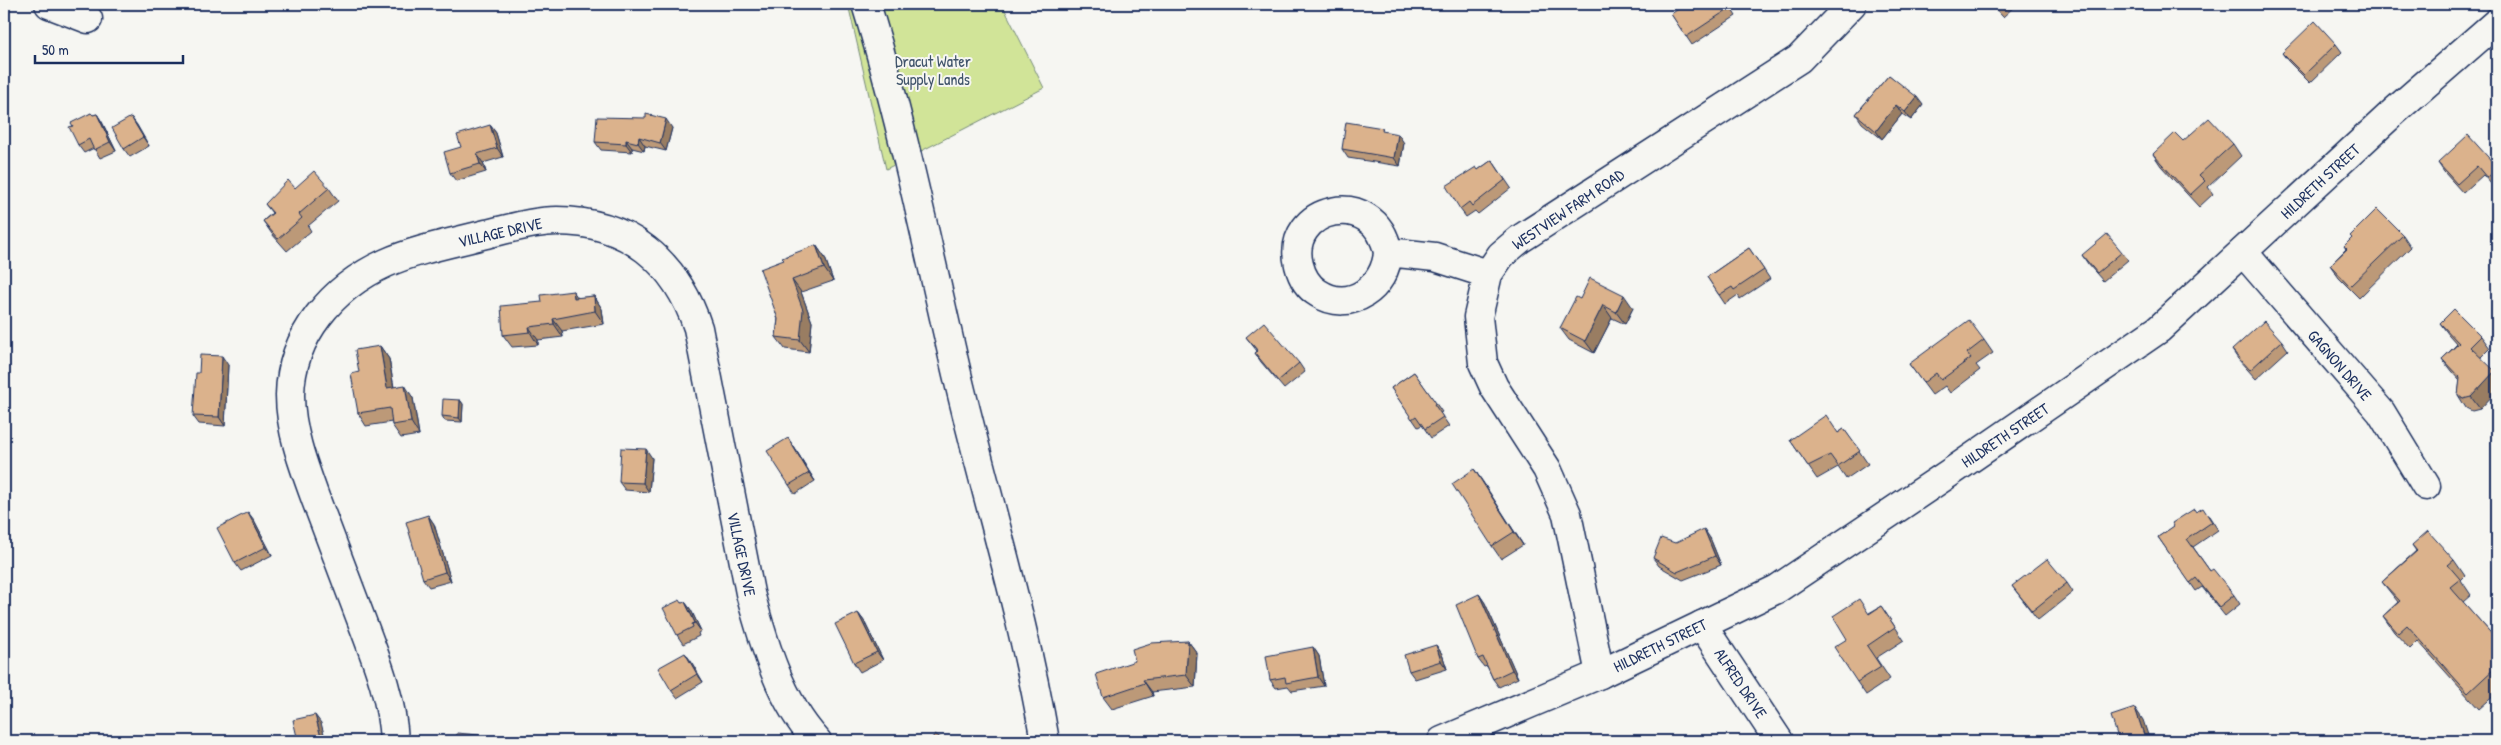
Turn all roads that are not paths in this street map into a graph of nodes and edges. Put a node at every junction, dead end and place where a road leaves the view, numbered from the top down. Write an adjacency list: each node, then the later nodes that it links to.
1 (49, 4): 4 (street)
2 (866, 4): 14 (street)
3 (1852, 4): 8 (street, WESTVIEW FARM ROAD)
4 (88, 19)
5 (2497, 22): 7 (street, HILDRETH STREET)
6 (1388, 252): 8 (street)
7 (2243, 252): 9 (street, GAGNON DRIVE); 10 (street, HILDRETH STREET)
8 (1488, 274): 11 (street, WESTVIEW FARM ROAD)
9 (2426, 486)
10 (1702, 625): 11 (street, HILDRETH STREET); 16 (street, ALFRED DRIVE)
11 (1600, 674): 15 (street, HILDRETH STREET)
12 (394, 741): 13 (street, VILLAGE DRIVE)
13 (817, 741)
14 (1045, 741)
15 (1442, 741)
16 (1779, 741)

